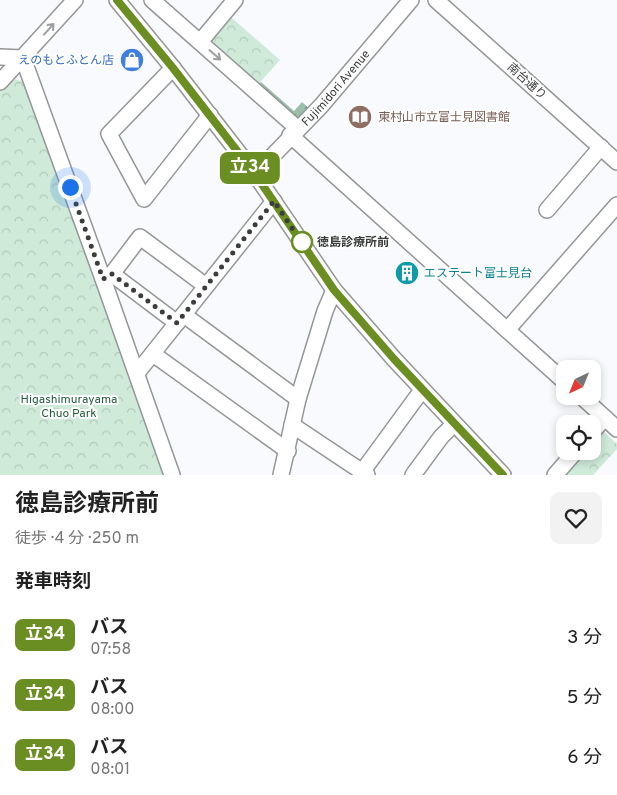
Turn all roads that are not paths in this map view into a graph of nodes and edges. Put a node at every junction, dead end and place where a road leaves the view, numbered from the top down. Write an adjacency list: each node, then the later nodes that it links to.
1 (75, 0): 9 (street, one-way to 1)
2 (117, 0): 10 (street)
3 (152, 0): 7 (street)
4 (235, 0): 7 (street)
5 (411, 0): 13 (street, Fujimidori Avenue)
6 (436, 0): 14 (street, 南台通り)
7 (200, 42): 13 (street, one-way to 13)
8 (0, 56): 9 (street)
9 (23, 58): 11 (street); 20 (street)
10 (173, 68): 12 (street); 12 (street)
11 (0, 82)
12 (210, 115): 16 (street)
13 (294, 132): 16 (street, Fujimidori Avenue); 24 (street)
14 (601, 147): 15 (street, 南台通り); 19 (street)
15 (617, 162)
16 (255, 174): 17 (street)
17 (274, 201): 21 (street); 22 (street)
18 (617, 205): 24 (street)
19 (547, 210)
20 (108, 277): 21 (street); 23 (street); 26 (street)
21 (206, 286): 23 (street)
22 (334, 290): 28 (street); 29 (street)
23 (180, 319): 25 (street); 29 (street)
24 (507, 330): 27 (street)
25 (152, 354): 26 (street); 36 (street)
26 (137, 373): 39 (street)
27 (556, 374)
28 (422, 390): 33 (street); 38 (street)
29 (298, 399): 34 (street)
30 (591, 405): 31 (street)
31 (605, 418): 32 (street); 35 (street)
32 (601, 422)
33 (454, 424): 41 (street); 42 (street)
34 (292, 425): 36 (street); 38 (street)
35 (617, 429)
36 (288, 451): 40 (street)
37 (568, 460): 43 (street)
38 (364, 474)
39 (172, 475)
40 (282, 475)
41 (413, 475)
42 (503, 475)
43 (555, 475)

